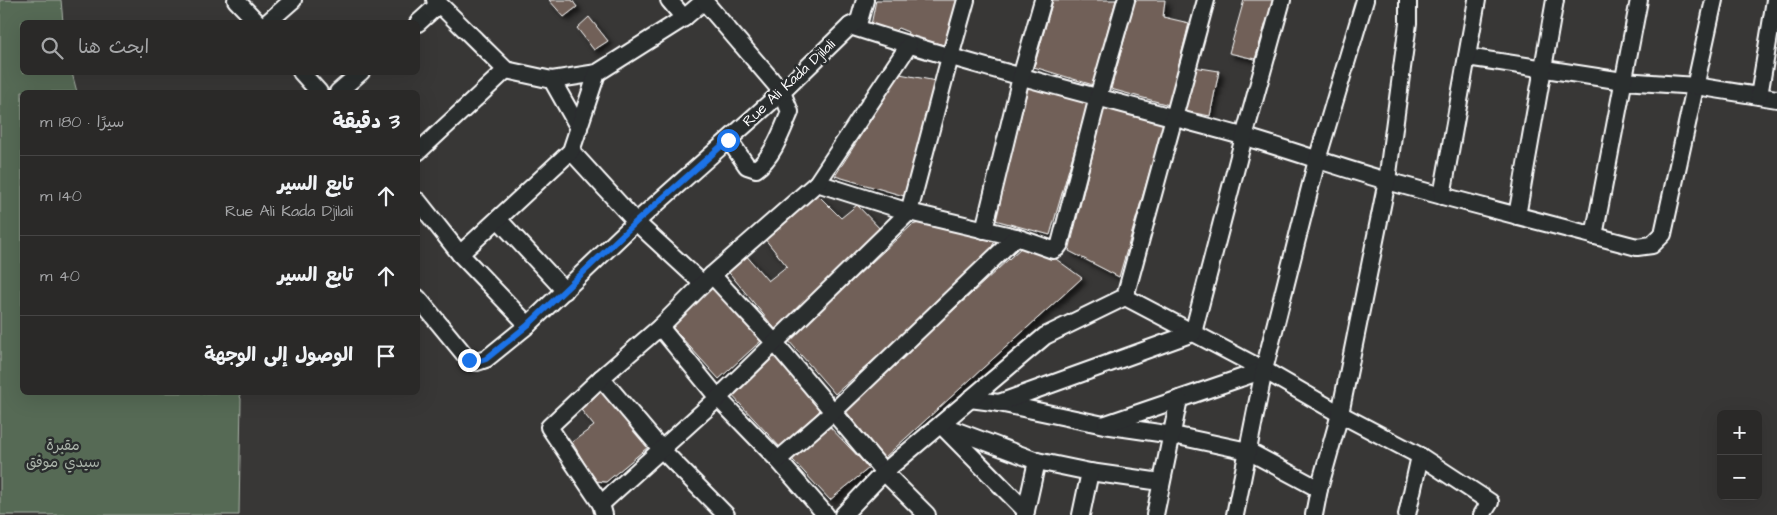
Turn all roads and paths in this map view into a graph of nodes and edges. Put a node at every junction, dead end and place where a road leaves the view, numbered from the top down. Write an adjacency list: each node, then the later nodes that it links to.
1 (236, 0): 20 (street)
2 (294, 0): 21 (street)
3 (669, 0): 19 (street)
4 (705, 0): 19 (street); 38 (street)
5 (865, 0): 23 (street, Rue Ali Kada Djilali)
6 (966, 0): 25 (street)
7 (1043, 0): 32 (street)
8 (1126, 0): 40 (street)
9 (1206, 0): 42 (street)
10 (1282, 0): 44 (street)
11 (1365, 0): 48 (street)
12 (1408, 0): 49 (street)
13 (1477, 0): 26 (street)
14 (1555, 0): 27 (street)
15 (1639, 0): 34 (street)
16 (1714, 0): 35 (street)
17 (1775, 0): 39 (street)
18 (437, 2): 22 (street); 28 (street)
19 (684, 18): 29 (street)
20 (255, 20)
21 (270, 20)
22 (420, 21)
23 (850, 26): 24 (street); 38 (street, Rue Ali Kada Djilali)
24 (909, 45): 25 (street); 50 (street)
25 (950, 57): 32 (street); 53 (street)
26 (1467, 57): 27 (street); 51 (street)
27 (1542, 68): 34 (street); 54 (street)
28 (506, 70): 33 (street); 46 (street)
29 (597, 73): 33 (street); 43 (street)
30 (304, 75): 36 (street)
31 (358, 75): 37 (street)
32 (1021, 77): 40 (street); 57 (street)
33 (552, 80): 43 (street)
34 (1623, 81): 35 (street); 58 (street)
35 (1696, 86): 39 (street); 58 (street)
36 (317, 90)
37 (340, 90)
38 (782, 92): 45 (street, Rue Ali Kada Djilali); 45 (street)
39 (1759, 96): 41 (street)
40 (1098, 97): 42 (street); 59 (street)
41 (1777, 100)
42 (1173, 118): 44 (street); 63 (street)
43 (579, 128): 47 (street)
44 (1244, 136): 48 (street); 67 (street)
45 (728, 140): 56 (street, Rue Ali Kada Djilali)
46 (420, 150)
47 (571, 151): 55 (street); 56 (street)
48 (1316, 160): 49 (street); 69 (street)
49 (1387, 181): 51 (street); 76 (street)
50 (817, 182): 53 (street); 61 (street)
51 (1442, 196): 54 (street)
52 (420, 204): 60 (street)
53 (909, 212): 57 (street); 68 (street)
54 (1518, 216): 58 (street)
55 (498, 218): 60 (street); 62 (street)
56 (636, 222): 61 (street); 62 (street, Rue Ali Kada Djilali)
57 (984, 230): 59 (street)
58 (1594, 236)
59 (1016, 238): 75 (street)
60 (460, 254): 65 (street)
61 (708, 280): 66 (street); 68 (street)
62 (565, 291): 65 (street, Rue Ali Kada Djilali)
63 (1125, 297): 67 (street); 73 (street)
64 (420, 300): 65 (street, Rue Ali Kada Djilali)
65 (528, 325)
66 (660, 327): 70 (street); 71 (street)
67 (1193, 332): 69 (street); 74 (street)
68 (775, 343): 71 (street); 75 (street)
69 (1264, 370): 72 (street); 76 (street); 81 (street)
70 (601, 378): 80 (street); 89 (street)
71 (718, 398): 80 (street); 83 (street)
72 (1179, 398): 78 (street); 79 (street)
73 (970, 399): 74 (street); 77 (street)
74 (999, 404): 78 (street)
75 (834, 412): 83 (street); 85 (street)
76 (1340, 414): 82 (street); 88 (street)
77 (941, 425): 84 (street); 85 (street); 91 (street)
78 (1104, 425): 79 (street)
79 (1172, 435): 81 (street); 87 (street)
80 (662, 450): 89 (street); 90 (street)
81 (1248, 451): 88 (street); 97 (street)
82 (1420, 456): 99 (street); 100 (street)
83 (778, 460): 92 (street)
84 (1037, 461): 86 (street); 91 (street)
85 (884, 472): 93 (street); 94 (street)
86 (1090, 472): 87 (street); 95 (street)
87 (1161, 482): 96 (street)
88 (1319, 489): 98 (street)
89 (602, 509)
90 (720, 513)
91 (1026, 513)
92 (826, 515)
93 (843, 515)
94 (927, 515)
95 (1081, 515)
96 (1155, 515)
97 (1235, 515)
98 (1314, 515)
99 (1407, 515)
100 (1482, 515)

